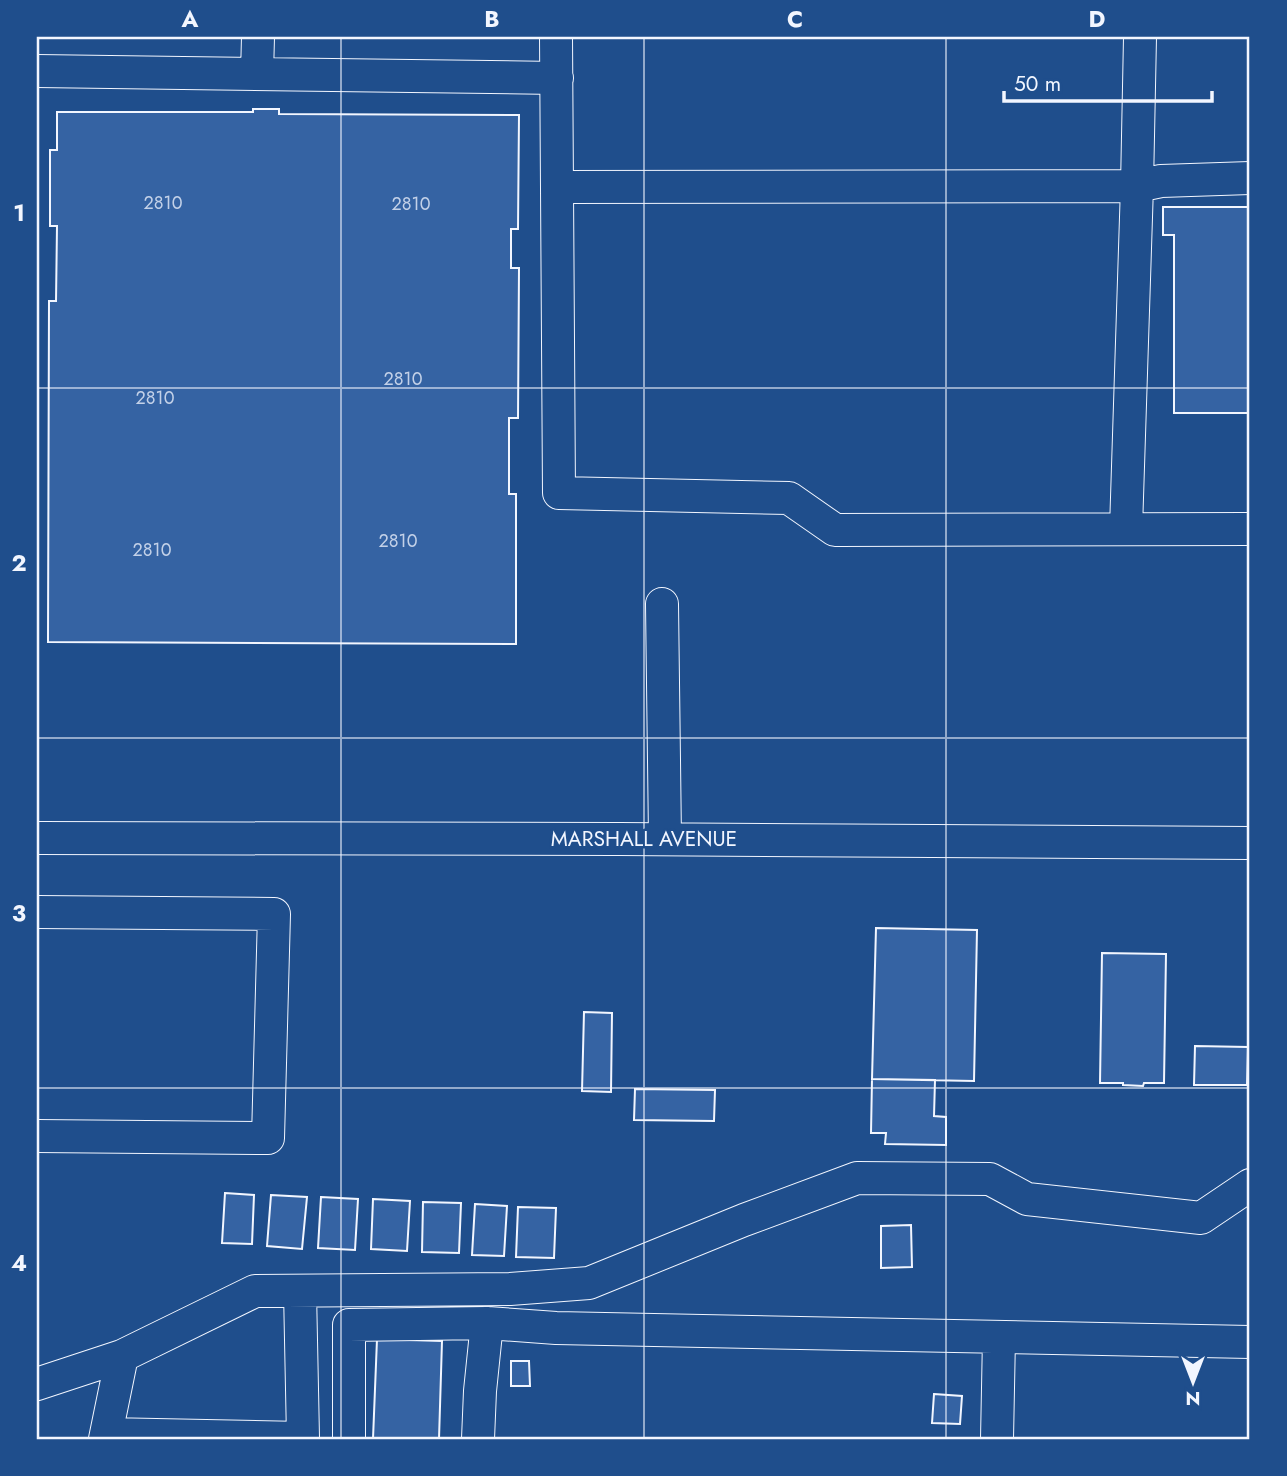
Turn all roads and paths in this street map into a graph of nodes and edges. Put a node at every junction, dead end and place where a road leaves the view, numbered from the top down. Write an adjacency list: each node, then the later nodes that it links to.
1 (258, 37): 5 (street)
2 (556, 37): 6 (street)
3 (1140, 37): 8 (street)
4 (37, 71): 5 (street)
5 (257, 74): 6 (street)
6 (556, 78): 9 (street)
7 (1250, 178): 8 (street)
8 (1137, 186): 9 (street); 10 (street)
9 (557, 187): 10 (street)
10 (1126, 528): 11 (street)
11 (1250, 529)
12 (662, 604): 14 (street)
13 (37, 838): 14 (street, MARSHALL AVENUE)
14 (665, 839): 15 (street, MARSHALL AVENUE)
15 (1250, 843)
16 (37, 912): 17 (street)
17 (37, 1136)
18 (1250, 1185): 19 (street)
19 (300, 1291): 23 (street); 25 (street)
20 (487, 1323): 21 (street); 26 (street); 27 (street)
21 (999, 1337): 22 (street); 28 (street)
22 (1250, 1342)
23 (122, 1356): 24 (street); 25 (street)
24 (37, 1384)
25 (106, 1437)
26 (349, 1439)
27 (478, 1439)
28 (997, 1439)

